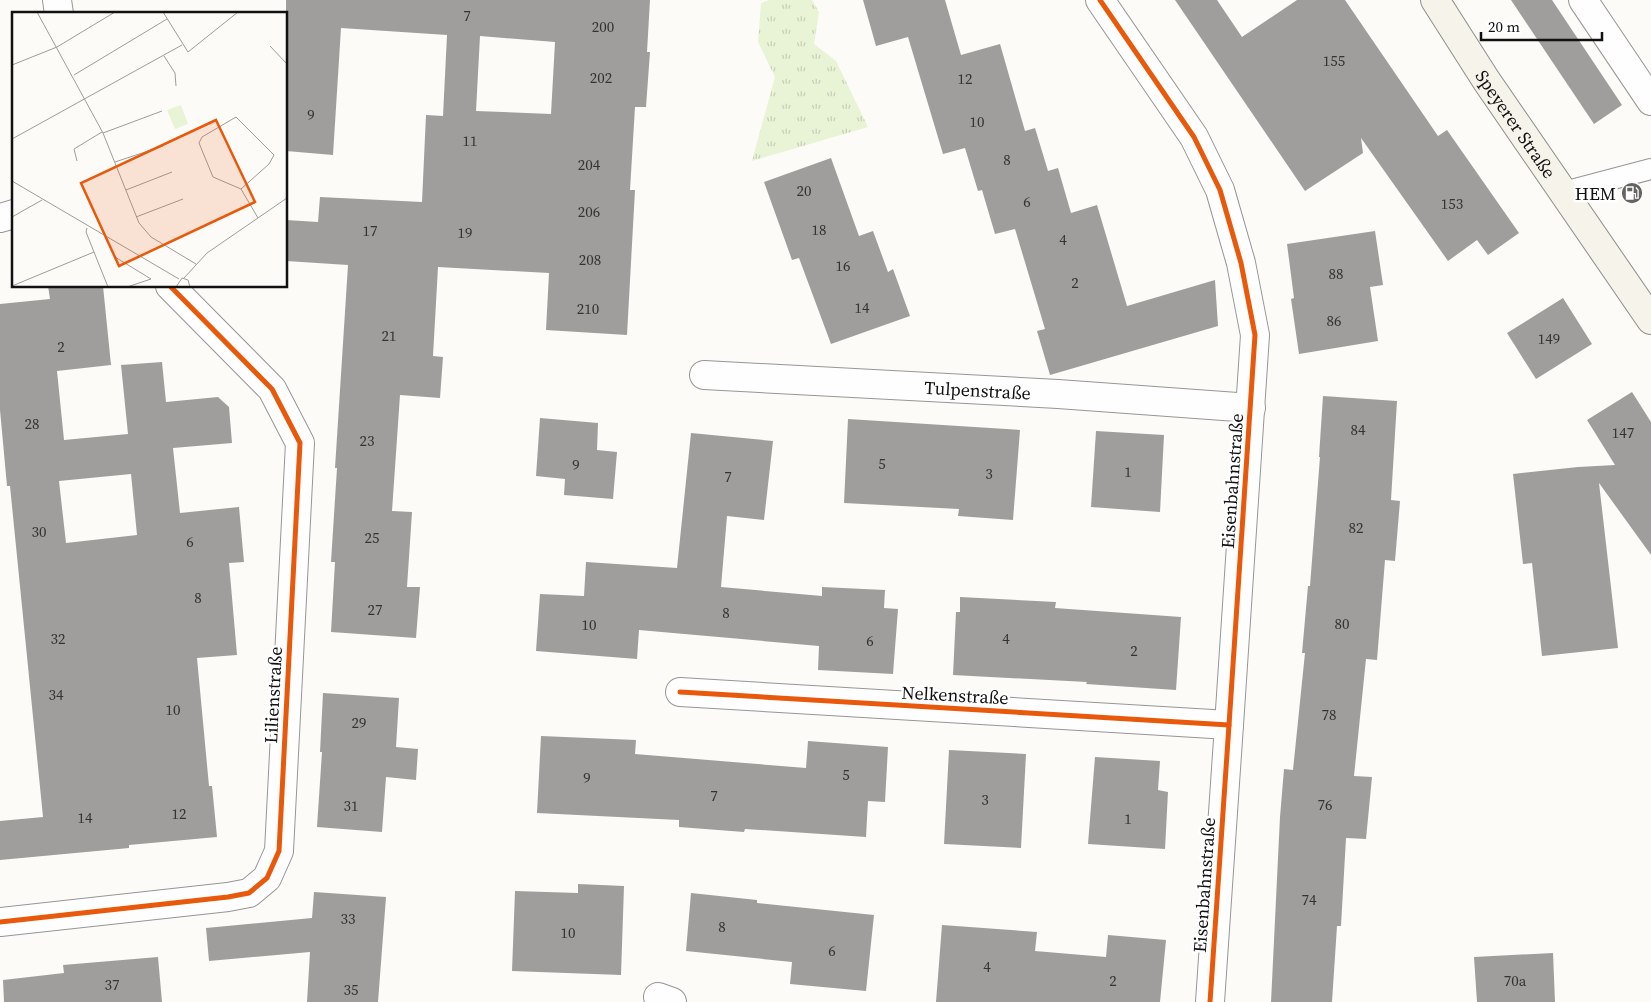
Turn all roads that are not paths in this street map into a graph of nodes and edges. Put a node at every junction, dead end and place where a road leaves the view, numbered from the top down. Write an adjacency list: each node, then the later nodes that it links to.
1 (1100, 0): 10 (street, Eisenbahnstraße)
2 (1435, 0): 6 (main road, Speyerer Straße)
3 (1583, 0): 4 (street)
4 (1651, 101)
5 (1651, 168): 6 (lane)
6 (1564, 192): 8 (main road, Speyerer Straße)
7 (172, 288): 13 (street, Lilienstraße)
8 (1651, 320)
9 (704, 375): 10 (street, Tulpenstraße)
10 (1251, 408): 12 (street, Eisenbahnstraße)
11 (680, 692): 12 (street, Nelkenstraße)
12 (1230, 725): 14 (street, Eisenbahnstraße)
13 (0, 922)
14 (1210, 1002)

